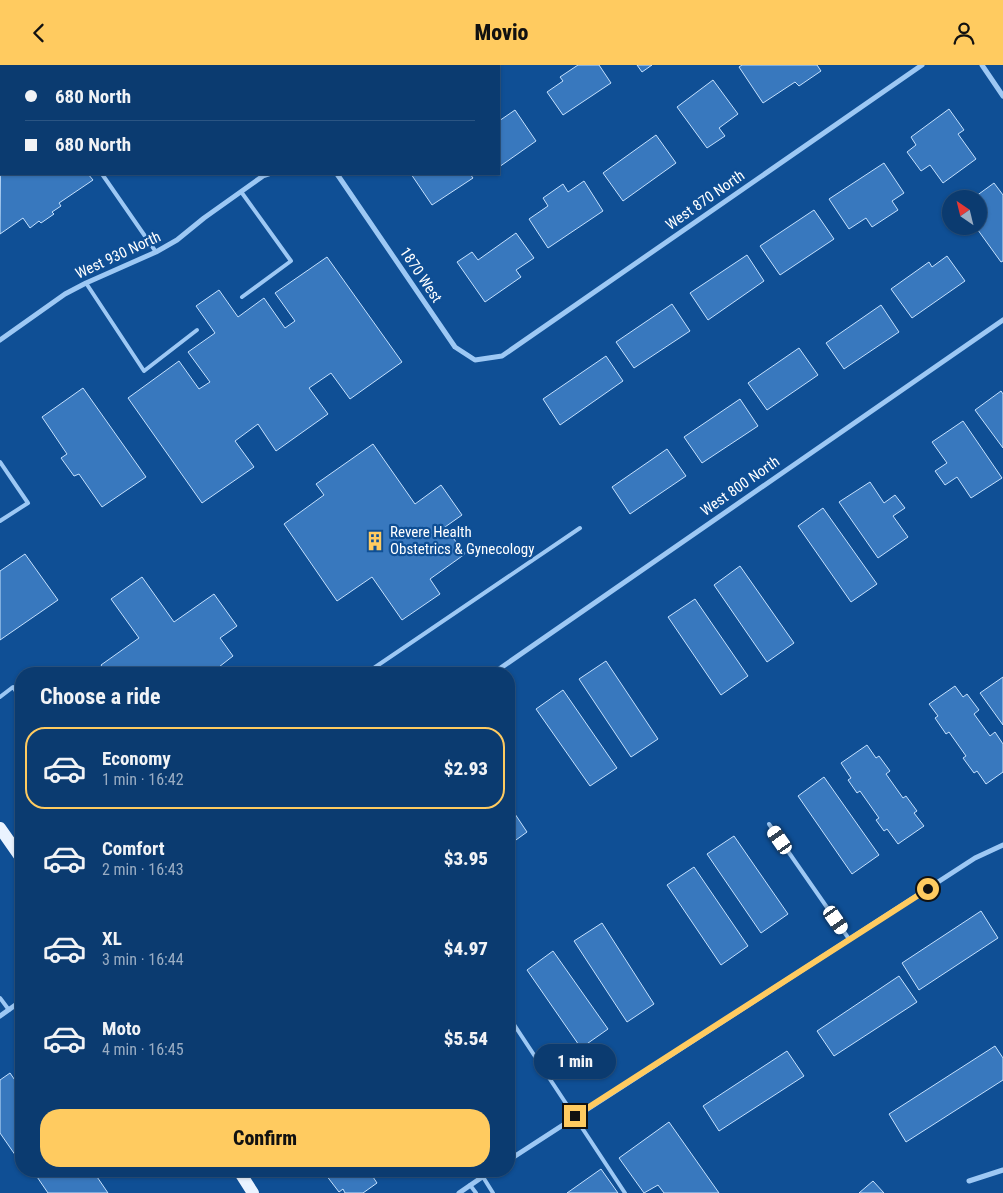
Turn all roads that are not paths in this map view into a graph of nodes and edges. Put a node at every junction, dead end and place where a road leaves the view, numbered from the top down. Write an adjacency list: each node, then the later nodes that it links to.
1 (922, 65): 14 (street, West 870 North)
2 (982, 65): 3 (street)
3 (1003, 96)
4 (103, 175): 8 (lane)
5 (266, 175): 7 (street, West 930 North)
6 (338, 175): 14 (street, 1870 West)
7 (242, 193): 8 (street, West 930 North); 10 (lane)
8 (156, 252): 9 (street, West 930 North)
9 (86, 283): 12 (lane); 13 (street, West 930 North)
10 (242, 297)
11 (1003, 320): 19 (street, West 800 North)
12 (197, 331)
13 (1, 337)
14 (502, 357)
15 (0, 462): 16 (lane)
16 (0, 521)
17 (580, 529): 18 (lane)
18 (376, 667)
19 (502, 667)
20 (15, 690): 21 (lane)
21 (0, 697)
22 (769, 824): 26 (lane)
23 (0, 828): 25 (main road)
24 (1003, 845): 26 (street)
25 (15, 849)
26 (850, 939): 32 (street)
27 (0, 998): 29 (lane)
28 (15, 1006): 29 (street)
29 (9, 1010): 30 (street)
30 (0, 1016)
31 (515, 1026): 32 (lane)
32 (575, 1116): 33 (street); 43 (lane)
33 (515, 1156)
34 (1003, 1170): 37 (street)
35 (243, 1177): 39 (main road)
36 (483, 1177): 38 (street); 42 (lane)
37 (969, 1181)
38 (470, 1185): 40 (street); 41 (lane)
39 (253, 1193)
40 (459, 1193)
41 (476, 1193)
42 (493, 1193)
43 (625, 1193)

